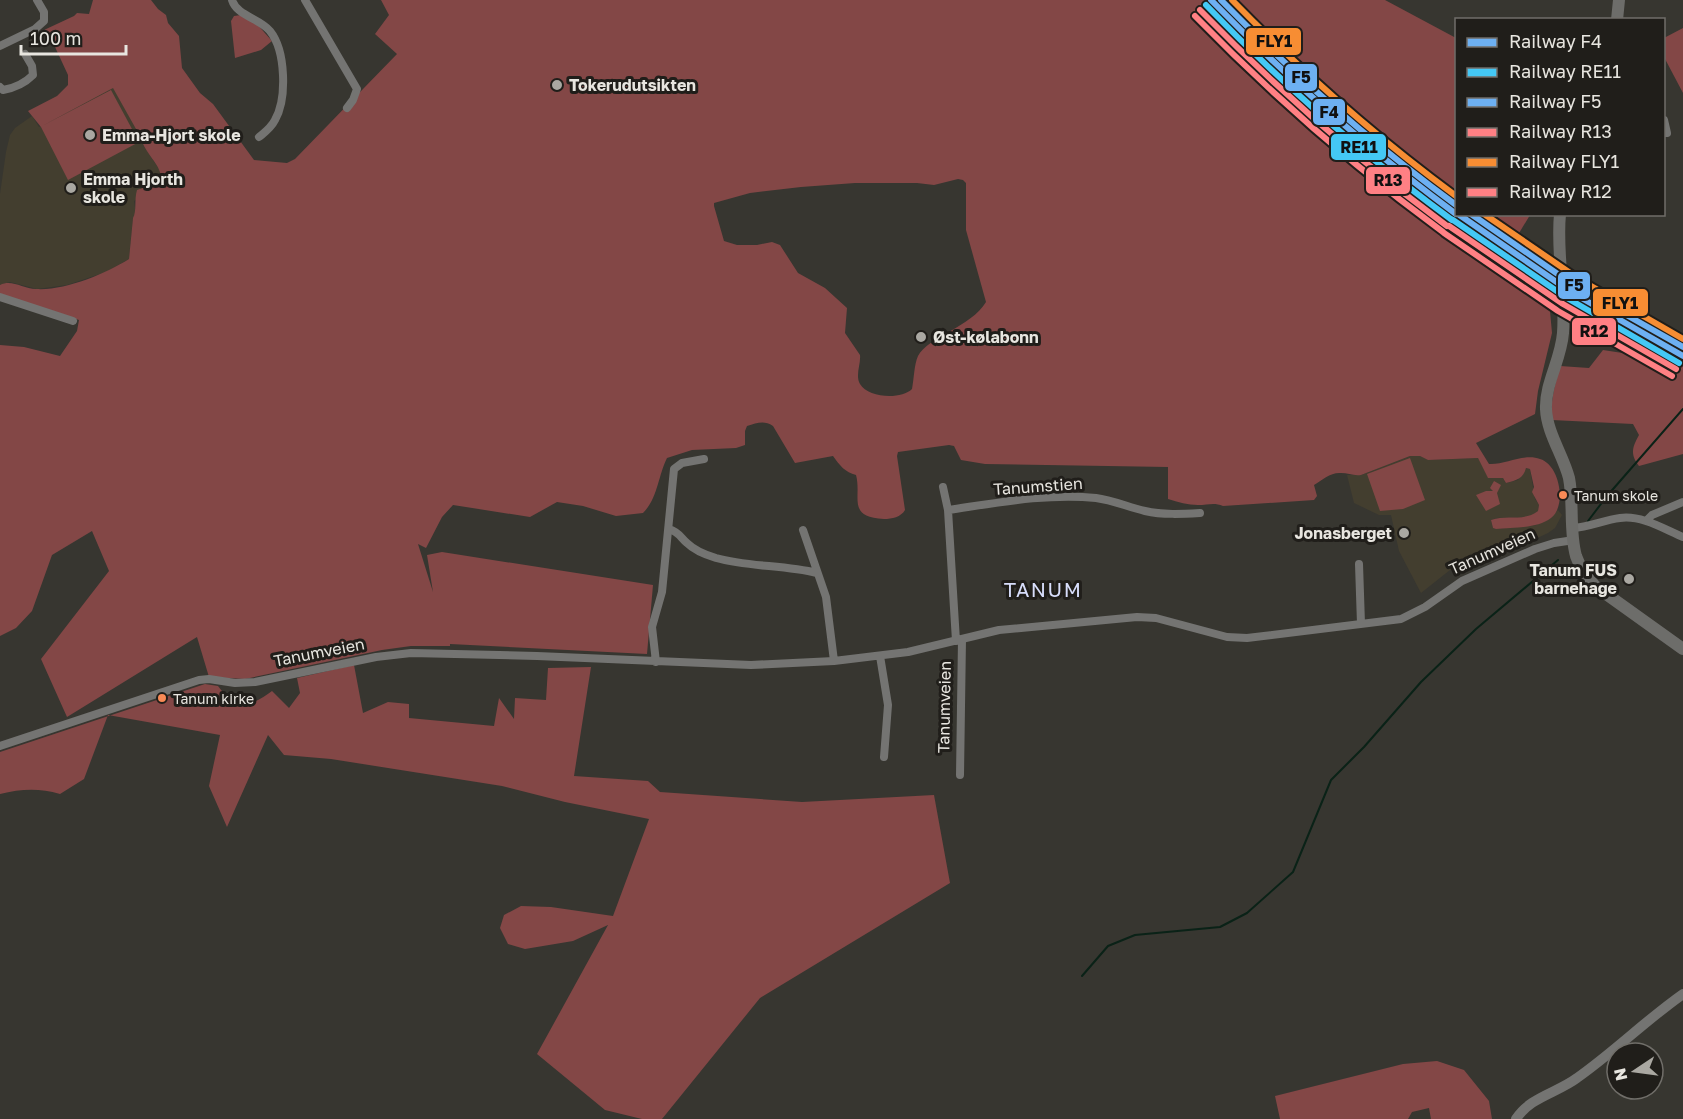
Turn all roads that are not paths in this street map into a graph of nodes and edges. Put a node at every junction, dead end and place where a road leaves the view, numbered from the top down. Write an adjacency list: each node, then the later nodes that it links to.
1 (37, 0): 6 (street)
2 (232, 0): 12 (street)
3 (305, 0): 9 (street)
4 (1619, 0): 5 (main road)
5 (1617, 18)
6 (0, 46)
7 (25, 54): 8 (street)
8 (1, 90)
9 (347, 108)
10 (1665, 124): 11 (street)
11 (1667, 133)
12 (259, 136)
13 (1560, 216): 24 (main road)
14 (0, 297): 15 (street)
15 (73, 321)
16 (704, 459): 22 (street)
17 (943, 487): 19 (street)
18 (1683, 502): 21 (street)
19 (948, 510): 20 (street, Tanumstien); 29 (street)
20 (1200, 513)
21 (1646, 521): 24 (street, Tanumveien); 25 (street, Tanumveien)
22 (669, 529): 27 (street); 33 (street)
23 (803, 530): 27 (street)
24 (1573, 534): 28 (street, Tanumveien); 30 (main road)
25 (1683, 537)
26 (1359, 564): 28 (street)
27 (817, 573): 32 (street)
28 (1361, 624): 29 (street, Tanumveien)
29 (958, 640): 31 (street, Tanumveien); 36 (street, Tanumveien)
30 (1683, 649)
31 (880, 656): 32 (street, Tanumveien); 35 (street)
32 (834, 661): 33 (street, Tanumveien)
33 (656, 662): 34 (street, Tanumveien)
34 (0, 746)
35 (884, 758)
36 (960, 775)
37 (1683, 994): 38 (street)
38 (1516, 1119)

